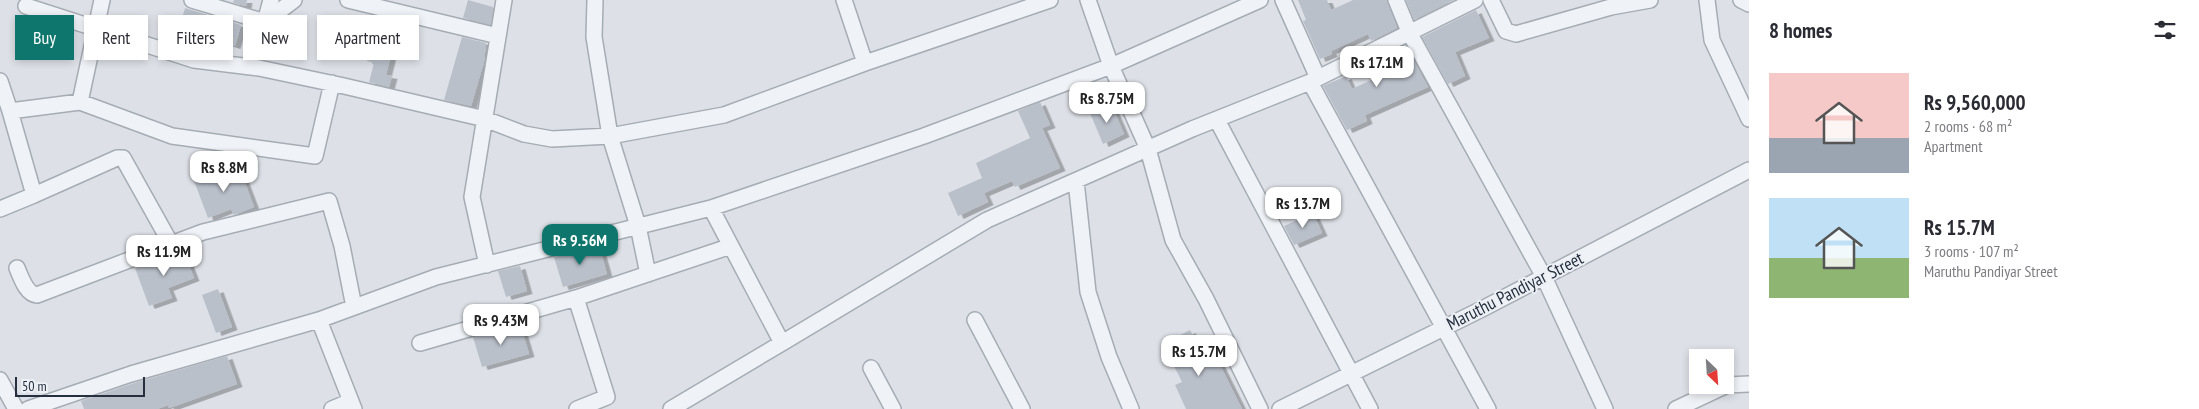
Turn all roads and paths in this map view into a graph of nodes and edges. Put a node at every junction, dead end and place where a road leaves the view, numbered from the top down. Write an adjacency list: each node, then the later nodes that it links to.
1 (102, 0): 21 (street)
2 (192, 0): 22 (street)
3 (271, 0): 23 (street)
4 (294, 0): 24 (street)
5 (348, 0): 27 (street)
6 (504, 0): 27 (street)
7 (595, 0): 40 (street)
8 (844, 0): 30 (street)
9 (1050, 0): 30 (street)
10 (1088, 0): 31 (street)
11 (1260, 0): 31 (street)
12 (1283, 0): 32 (street)
13 (1396, 0): 26 (street)
14 (1475, 0): 26 (street)
15 (1491, 0): 16 (street)
16 (1650, 0)
17 (1707, 0): 38 (street)
18 (1741, 0): 19 (street)
19 (1749, 4)
20 (26, 6): 25 (street)
21 (99, 15)
22 (243, 15)
23 (267, 15)
24 (274, 15)
25 (84, 24)
26 (1410, 34): 32 (street); 53 (street)
27 (498, 36): 37 (street)
28 (148, 45): 34 (street)
29 (90, 60): 35 (street)
30 (865, 63): 40 (street)
31 (1111, 66): 41 (street); 45 (street)
32 (1314, 80): 39 (street); 58 (street)
33 (0, 81): 36 (street)
34 (332, 83): 35 (street); 37 (street)
35 (80, 102): 36 (street)
36 (10, 111): 44 (street)
37 (485, 119): 40 (street); 50 (street)
38 (1749, 119)
39 (1216, 120): 41 (street); 62 (street)
40 (610, 136): 47 (street)
41 (1148, 149): 43 (street); 75 (street)
42 (1749, 170): 53 (street, Maruthu Pandiyar Street)
43 (1076, 181): 60 (street); 74 (street)
44 (34, 195): 46 (street); 48 (street)
45 (711, 208): 47 (street); 49 (street)
46 (0, 209)
47 (638, 226): 50 (street); 52 (street)
48 (172, 244): 51 (street); 55 (street)
49 (731, 246): 52 (street); 60 (street)
50 (487, 265): 55 (street)
51 (17, 268)
52 (648, 274): 54 (street)
53 (1544, 277): 58 (street, Maruthu Pandiyar Street); 66 (street)
54 (576, 298): 59 (street); 70 (street)
55 (354, 307): 56 (street)
56 (319, 320): 65 (street); 68 (street)
57 (975, 320): 73 (street)
58 (1444, 328): 62 (street, Maruthu Pandiyar Street); 78 (street)
59 (420, 343)
60 (782, 343): 71 (street)
61 (871, 368): 72 (street)
62 (1350, 374): 76 (street, Maruthu Pandiyar Street); 77 (street)
63 (0, 380): 67 (street)
64 (1749, 384): 79 (street)
65 (352, 405): 69 (street)
66 (1601, 408)
67 (16, 409)
68 (28, 409)
69 (332, 409)
70 (578, 409)
71 (671, 409)
72 (893, 409)
73 (1022, 409)
74 (1131, 409)
75 (1260, 409)
76 (1280, 409)
77 (1370, 409)
78 (1488, 409)
79 (1676, 409)

